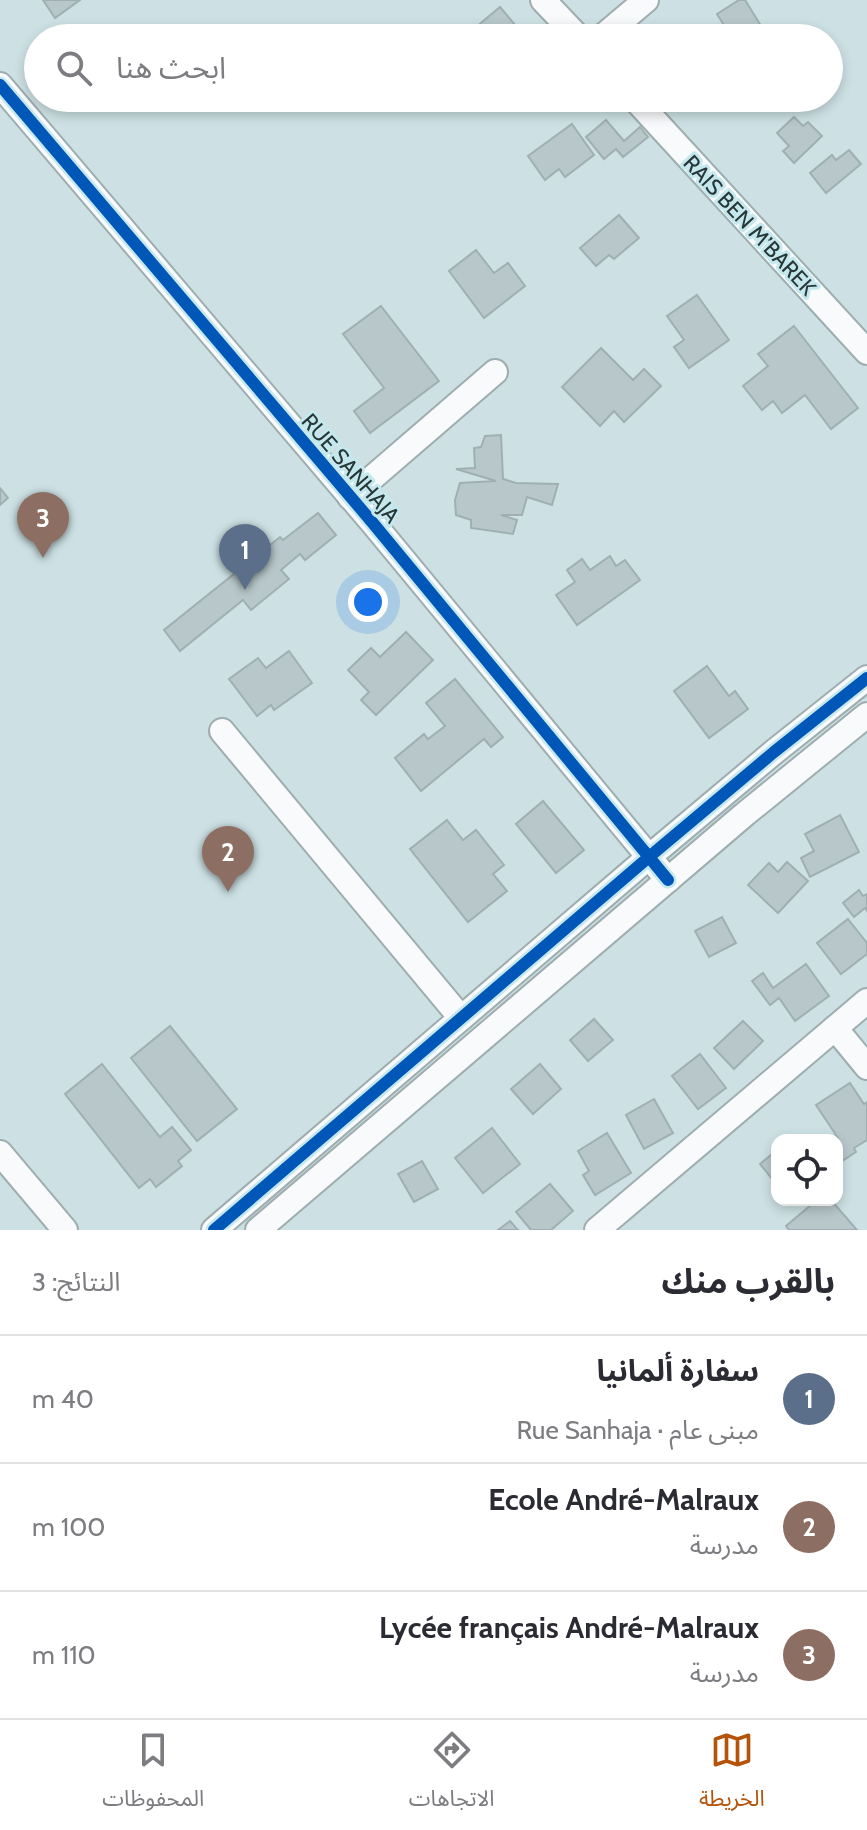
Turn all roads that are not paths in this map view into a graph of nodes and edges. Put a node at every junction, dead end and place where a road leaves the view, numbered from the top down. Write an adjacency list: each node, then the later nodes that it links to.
1 (543, 0): 3 (street)
2 (646, 0): 4 (street)
3 (566, 24)
4 (618, 24)
5 (0, 85): 9 (street, RUE SANHAJA)
6 (647, 112): 7 (street, RAIS BEN M’BAREK)
7 (867, 352)
8 (495, 372): 9 (street)
9 (350, 497): 13 (street, RUE SANHAJA)
10 (865, 685): 13 (street)
11 (867, 715): 14 (street)
12 (222, 731): 16 (street)
13 (649, 857): 14 (street, RUE SANHAJA); 16 (street)
14 (668, 880): 22 (street)
15 (867, 1001): 17 (street)
16 (461, 1018): 21 (street)
17 (835, 1028): 18 (street); 23 (street)
18 (867, 1067)
19 (0, 1153): 20 (street)
20 (65, 1230)
21 (214, 1230)
22 (258, 1230)
23 (597, 1230)

